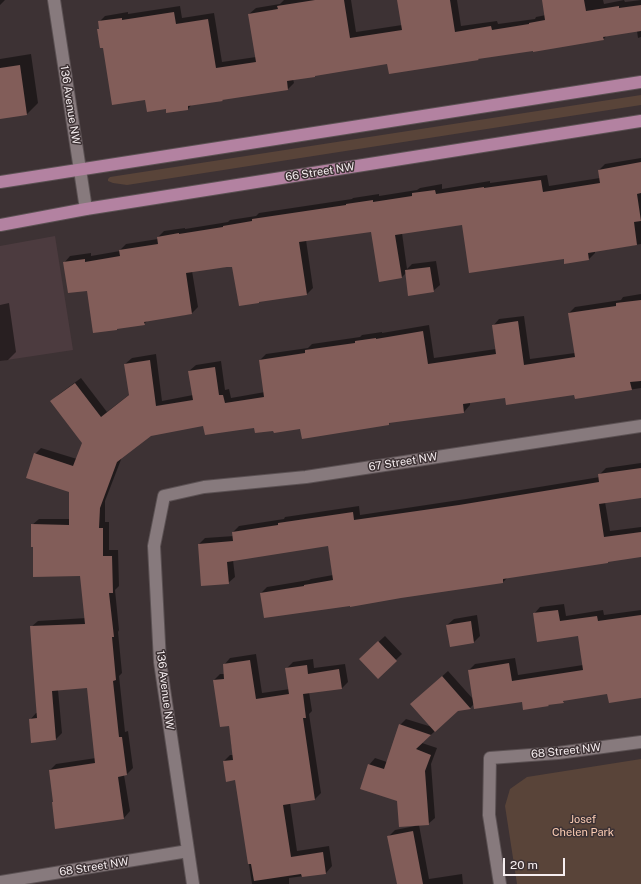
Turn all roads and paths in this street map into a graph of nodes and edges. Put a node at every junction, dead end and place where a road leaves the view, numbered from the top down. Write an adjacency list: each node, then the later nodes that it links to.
1 (54, 0): 4 (street, 136 Avenue NW)
2 (641, 82): 4 (main road)
3 (641, 121): 6 (main road, 66 Street NW)
4 (80, 170): 5 (main road); 6 (street, 136 Avenue NW)
5 (0, 182)
6 (86, 209): 7 (main road, 66 Street NW)
7 (0, 226)
8 (641, 426): 9 (street, 67 Street NW)
9 (164, 496): 11 (street, 136 Avenue NW)
10 (641, 742): 14 (street, 68 Street NW)
11 (188, 851): 12 (street, 68 Street NW); 13 (street, 136 Avenue NW)
12 (0, 882)
13 (193, 884)
14 (500, 884)

